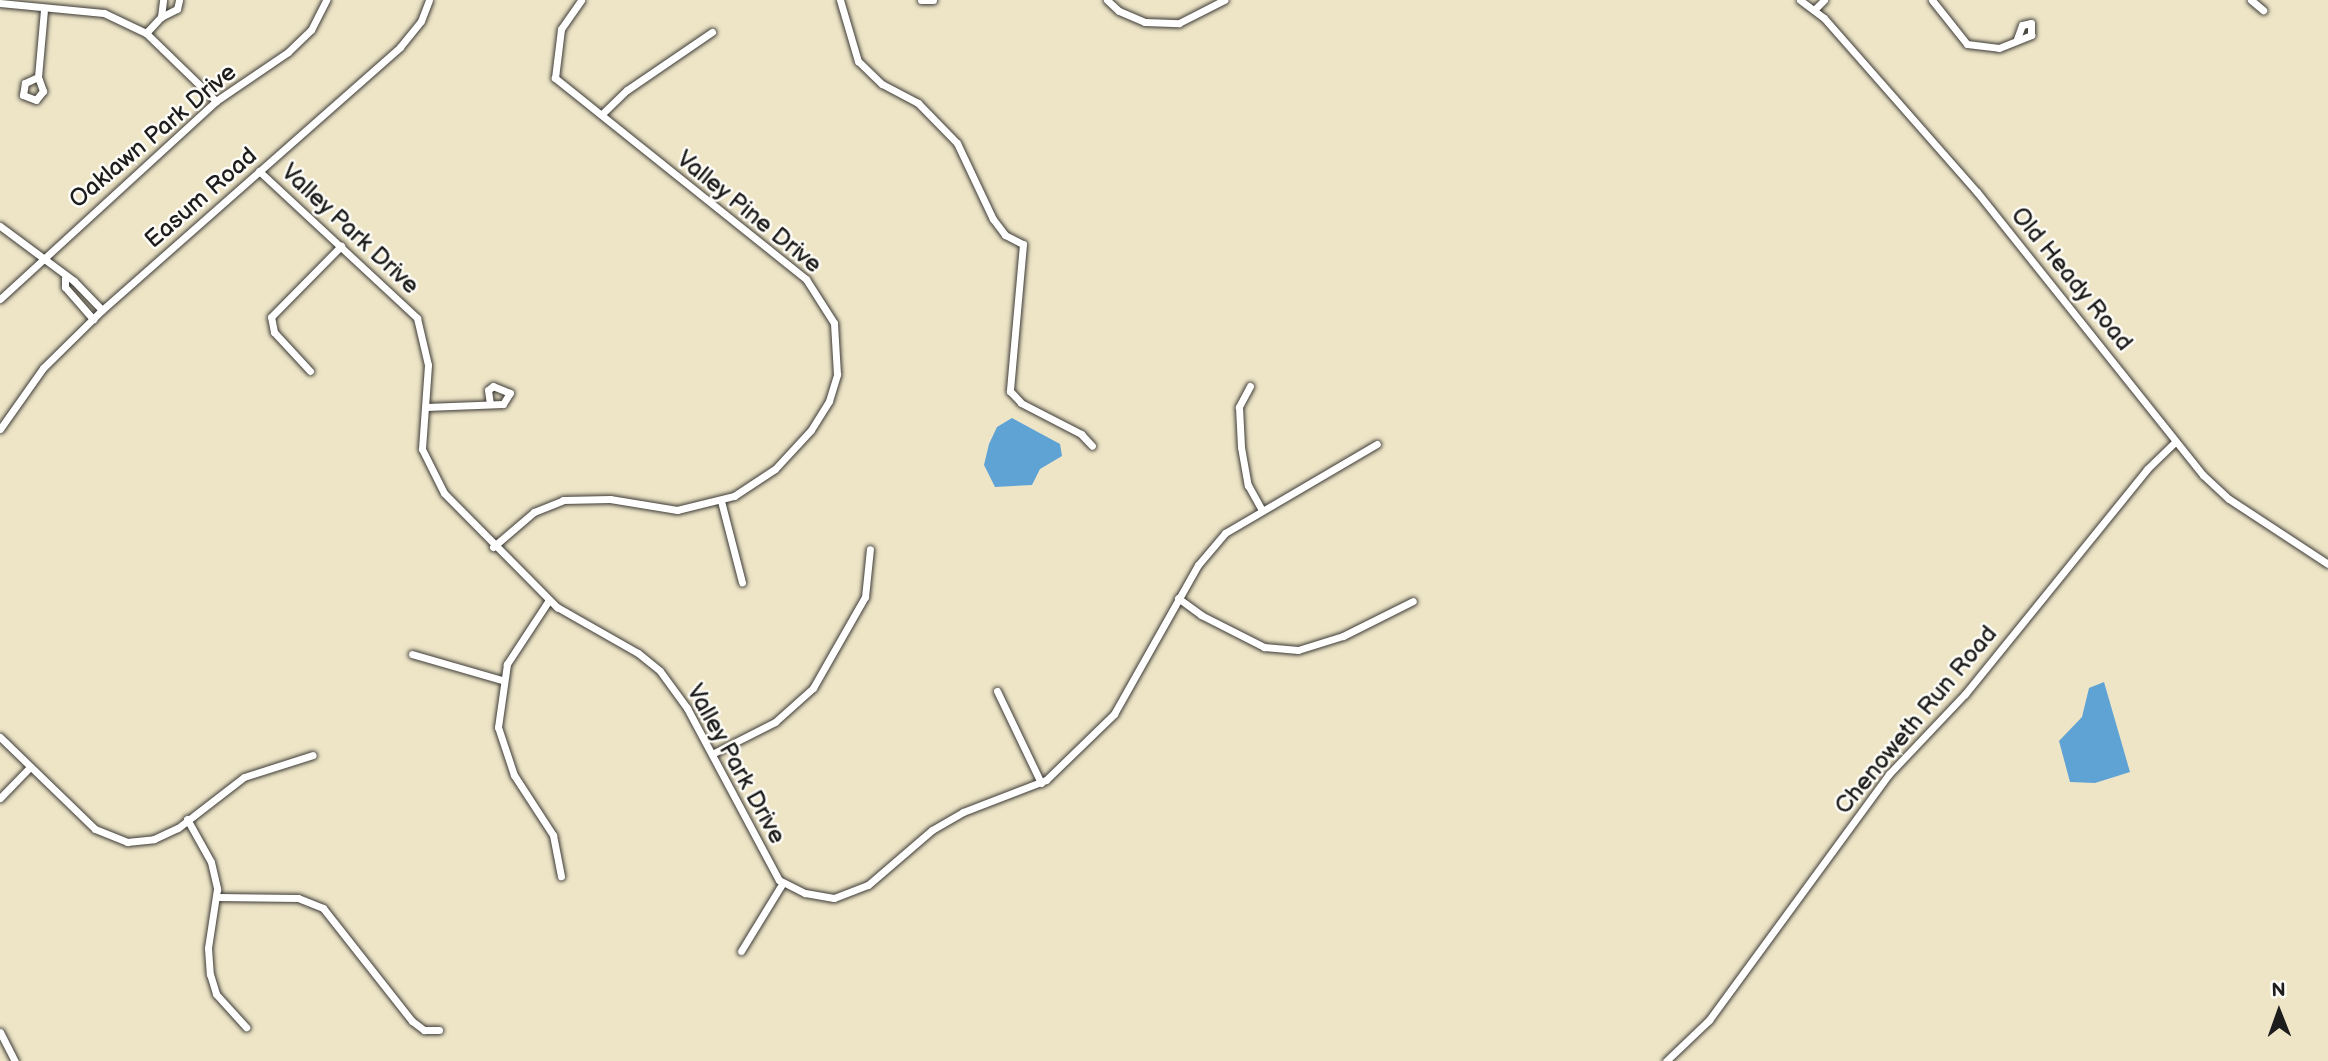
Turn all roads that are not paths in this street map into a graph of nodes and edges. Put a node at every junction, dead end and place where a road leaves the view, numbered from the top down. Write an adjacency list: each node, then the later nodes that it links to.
1 (163, 0): 19 (street)
2 (179, 0): 19 (street)
3 (326, 0): 24 (street, Oaklawn Park Drive)
4 (429, 0): 26 (street, Easum Road)
5 (580, 0): 25 (street, Valley Pine Drive)
6 (840, 0): 41 (street)
7 (921, 0): 8 (street)
8 (933, 0)
9 (1107, 0): 10 (street)
10 (1224, 0)
11 (1824, 0): 17 (street)
12 (1932, 0): 22 (street)
13 (2251, 0): 18 (street)
14 (1804, 1): 17 (street, Old Heady Road)
15 (0, 3): 16 (street)
16 (44, 10): 21 (street); 23 (street)
17 (1814, 10): 39 (street, Old Heady Road)
18 (2263, 10)
19 (161, 17): 21 (street)
20 (712, 32): 25 (street)
21 (146, 33): 24 (street)
22 (2017, 39)
23 (38, 77)
24 (216, 102): 29 (street, Oaklawn Park Drive)
25 (603, 113): 42 (street, Valley Pine Drive)
26 (259, 171): 28 (street, Valley Park Drive); 32 (street, Easum Road)
27 (0, 226): 29 (street)
28 (341, 246): 34 (street); 37 (street, Valley Park Drive)
29 (42, 257): 30 (street); 31 (street, Oaklawn Park Drive)
30 (65, 278): 32 (street); 33 (street)
31 (0, 299)
32 (102, 310): 33 (street, Easum Road)
33 (93, 319): 38 (street, Easum Road)
34 (310, 371)
35 (1250, 386): 43 (street)
36 (490, 404): 37 (street)
37 (426, 407): 44 (street, Valley Park Drive)
38 (0, 429)
39 (2175, 442): 46 (street, Old Heady Road); 69 (street, Chenoweth Run Road)
40 (1377, 444): 43 (street)
41 (1092, 446)
42 (721, 501): 44 (street, Valley Pine Drive); 47 (street)
43 (1262, 510): 48 (street)
44 (493, 547): 49 (street, Valley Park Drive)
45 (870, 549): 55 (street)
46 (2328, 564)
47 (742, 582)
48 (1178, 598): 50 (street); 58 (street)
49 (549, 600): 52 (street); 55 (street, Valley Park Drive)
50 (1413, 601)
51 (412, 654): 52 (street)
52 (502, 680): 61 (street)
53 (997, 691): 58 (street)
54 (0, 737): 57 (street)
55 (712, 754): 62 (street, Valley Park Drive)
56 (313, 755): 60 (street)
57 (30, 767): 59 (street); 60 (street)
58 (1041, 783): 62 (street)
59 (0, 798)
60 (187, 819): 63 (street)
61 (561, 876)
62 (782, 884): 64 (street)
63 (218, 897): 65 (street); 66 (street)
64 (741, 951)
65 (246, 1027)
66 (439, 1030)
67 (0, 1031): 68 (street)
68 (15, 1061)
69 (1666, 1061)

